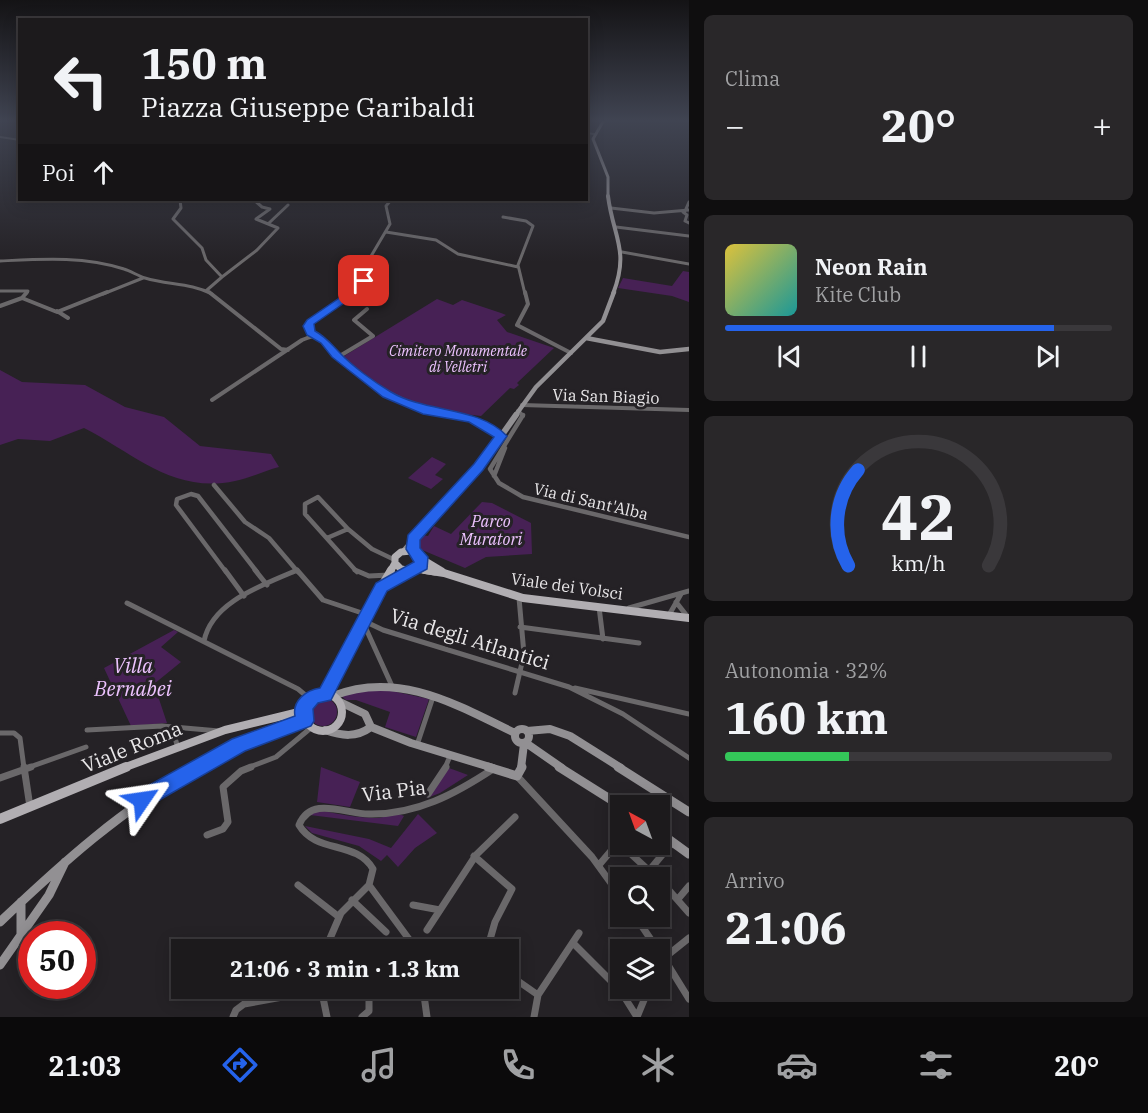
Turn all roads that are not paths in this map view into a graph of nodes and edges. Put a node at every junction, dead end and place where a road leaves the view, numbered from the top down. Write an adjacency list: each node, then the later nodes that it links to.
1 (603, 167): 7 (main road)
2 (180, 201): 20 (street)
3 (255, 201): 11 (street)
4 (390, 201): 14 (street)
5 (689, 202): 8 (street)
6 (288, 205): 11 (street)
7 (610, 208): 9 (street); 13 (main road)
8 (687, 210): 9 (street)
9 (680, 212): 12 (street)
10 (503, 217): 19 (street)
11 (269, 223): 20 (street)
12 (689, 223)
13 (615, 227): 15 (street); 16 (main road)
14 (386, 232): 19 (street); 29 (street)
15 (689, 236)
16 (622, 252): 18 (street); 30 (main road)
17 (0, 261): 21 (street)
18 (689, 264)
19 (518, 267): 33 (street)
20 (222, 277): 22 (street)
21 (143, 278): 22 (street); 27 (street)
22 (207, 290): 31 (street)
23 (0, 291): 24 (street)
24 (22, 298): 25 (street); 27 (street)
25 (0, 306)
26 (367, 309): 34 (street)
27 (57, 311): 28 (street)
28 (68, 318)
29 (314, 336): 31 (street); 34 (street)
30 (586, 338): 32 (main road); 33 (main road)
31 (290, 349): 35 (street)
32 (689, 349)
33 (571, 353): 36 (main road)
34 (338, 357): 38 (street)
35 (212, 400)
36 (520, 408): 37 (street, Via San Biagio); 38 (main road); 41 (street, Via di Sant'Alba)
37 (689, 410)
38 (501, 436): 43 (main road)
39 (214, 485): 48 (street, Via degli Atlantici)
40 (348, 529): 42 (street); 42 (street); 47 (street)
41 (689, 537)
42 (327, 538): 51 (street)
43 (413, 539): 44 (main road); 45 (main road)
44 (404, 551): 45 (main road); 47 (main road)
45 (414, 552): 46 (main road)
46 (422, 559): 49 (main road); 50 (main road, Viale dei Volsci)
47 (395, 562): 49 (main road); 51 (main road)
48 (297, 570): 52 (street); 65 (street, Via degli Atlantici)
49 (414, 570): 50 (main road, Viale dei Volsci); 53 (main road)
50 (444, 573): 57 (main road, Viale dei Volsci)
51 (389, 575): 53 (main road)
52 (267, 585): 56 (street); 56 (street)
53 (381, 587): 65 (main road)
54 (689, 591): 55 (street)
55 (681, 593): 58 (street); 59 (street)
56 (244, 596): 69 (street)
57 (519, 598): 61 (main road, Viale dei Volsci); 67 (street)
58 (660, 600): 62 (street); 63 (street)
59 (676, 602): 64 (street); 66 (street)
60 (127, 603): 69 (street)
61 (599, 607): 62 (main road, Viale dei Volsci); 68 (street)
62 (624, 610): 63 (main road, Viale dei Volsci)
63 (658, 614): 64 (main road, Viale dei Volsci)
64 (669, 615): 66 (main road, Viale dei Volsci)
65 (364, 617): 71 (street, Via degli Atlantici); 72 (street); 77 (main road)
66 (689, 617)
67 (520, 627): 68 (street); 71 (street)
68 (603, 639): 70 (street)
69 (204, 641): 78 (street)
70 (639, 644)
71 (520, 672): 73 (street, Via degli Atlantici); 74 (street)
72 (392, 686): 76 (main road); 77 (main road)
73 (569, 687): 75 (street); 80 (street)
74 (515, 693)
75 (603, 693): 79 (street); 80 (street)
76 (433, 697): 90 (main road); 91 (street)
77 (333, 698): 78 (main road); 84 (main road); 87 (main road)
78 (310, 699): 83 (main road)
79 (625, 699): 81 (street); 82 (street)
80 (602, 704): 81 (street)
81 (623, 714): 95 (street)
82 (689, 714)
83 (306, 719): 87 (main road); 89 (main road, Viale Roma); 106 (street); 113 (main road)
84 (371, 727): 87 (main road); 91 (main road)
85 (172, 728): 86 (street); 89 (street); 93 (street)
86 (87, 730)
87 (326, 730)
88 (1, 731): 96 (street)
89 (221, 732): 93 (main road, Viale Roma)
90 (527, 739): 98 (main road); 101 (main road); 103 (main road)
91 (417, 745): 94 (main road)
92 (86, 747): 96 (street)
93 (178, 748): 102 (main road, Viale Roma)
94 (450, 756): 97 (main road); 100 (street)
95 (689, 758)
96 (26, 769): 99 (street); 102 (street)
97 (493, 769): 98 (main road); 119 (street, Via Pia)
98 (517, 776): 114 (street)
99 (0, 778)
100 (428, 794)
101 (610, 799)
102 (30, 807): 105 (main road, Viale Roma)
103 (689, 812)
104 (515, 817): 112 (street)
105 (0, 819)
106 (207, 835)
107 (670, 840): 108 (main road)
108 (673, 842): 110 (main road); 116 (street)
109 (610, 851): 114 (street)
110 (689, 854)
111 (634, 855): 115 (street)
112 (474, 856): 126 (street); 138 (street)
113 (67, 859): 124 (main road); 130 (main road)
114 (598, 865): 117 (street)
115 (646, 867)
116 (653, 867)
117 (610, 882)
118 (298, 885): 128 (street)
119 (369, 885): 123 (street); 137 (street)
120 (689, 886): 122 (street)
121 (670, 891): 122 (street)
122 (678, 899): 127 (street)
123 (352, 900): 128 (street); 133 (street)
124 (21, 902): 129 (main road); 131 (main road)
125 (413, 905): 126 (street)
126 (440, 910): 132 (street)
127 (689, 914)
128 (339, 917): 136 (street)
129 (23, 921)
130 (32, 921)
131 (0, 922)
132 (427, 930)
133 (386, 932)
134 (579, 933): 140 (street)
135 (689, 938): 141 (street)
136 (330, 939)
137 (409, 939)
138 (490, 939)
139 (18, 941): 142 (main road)
140 (573, 943): 145 (street); 157 (street)
141 (670, 948)
142 (0, 965)
143 (670, 968): 151 (street)
144 (519, 982): 145 (street)
145 (538, 995): 156 (street)
146 (270, 999): 152 (street)
147 (323, 999): 153 (street)
148 (369, 999): 154 (street)
149 (425, 999): 155 (street)
150 (644, 999): 157 (street)
151 (689, 999)
152 (234, 1013)
153 (327, 1017)
154 (362, 1017)
155 (427, 1017)
156 (534, 1017)
157 (637, 1017)

